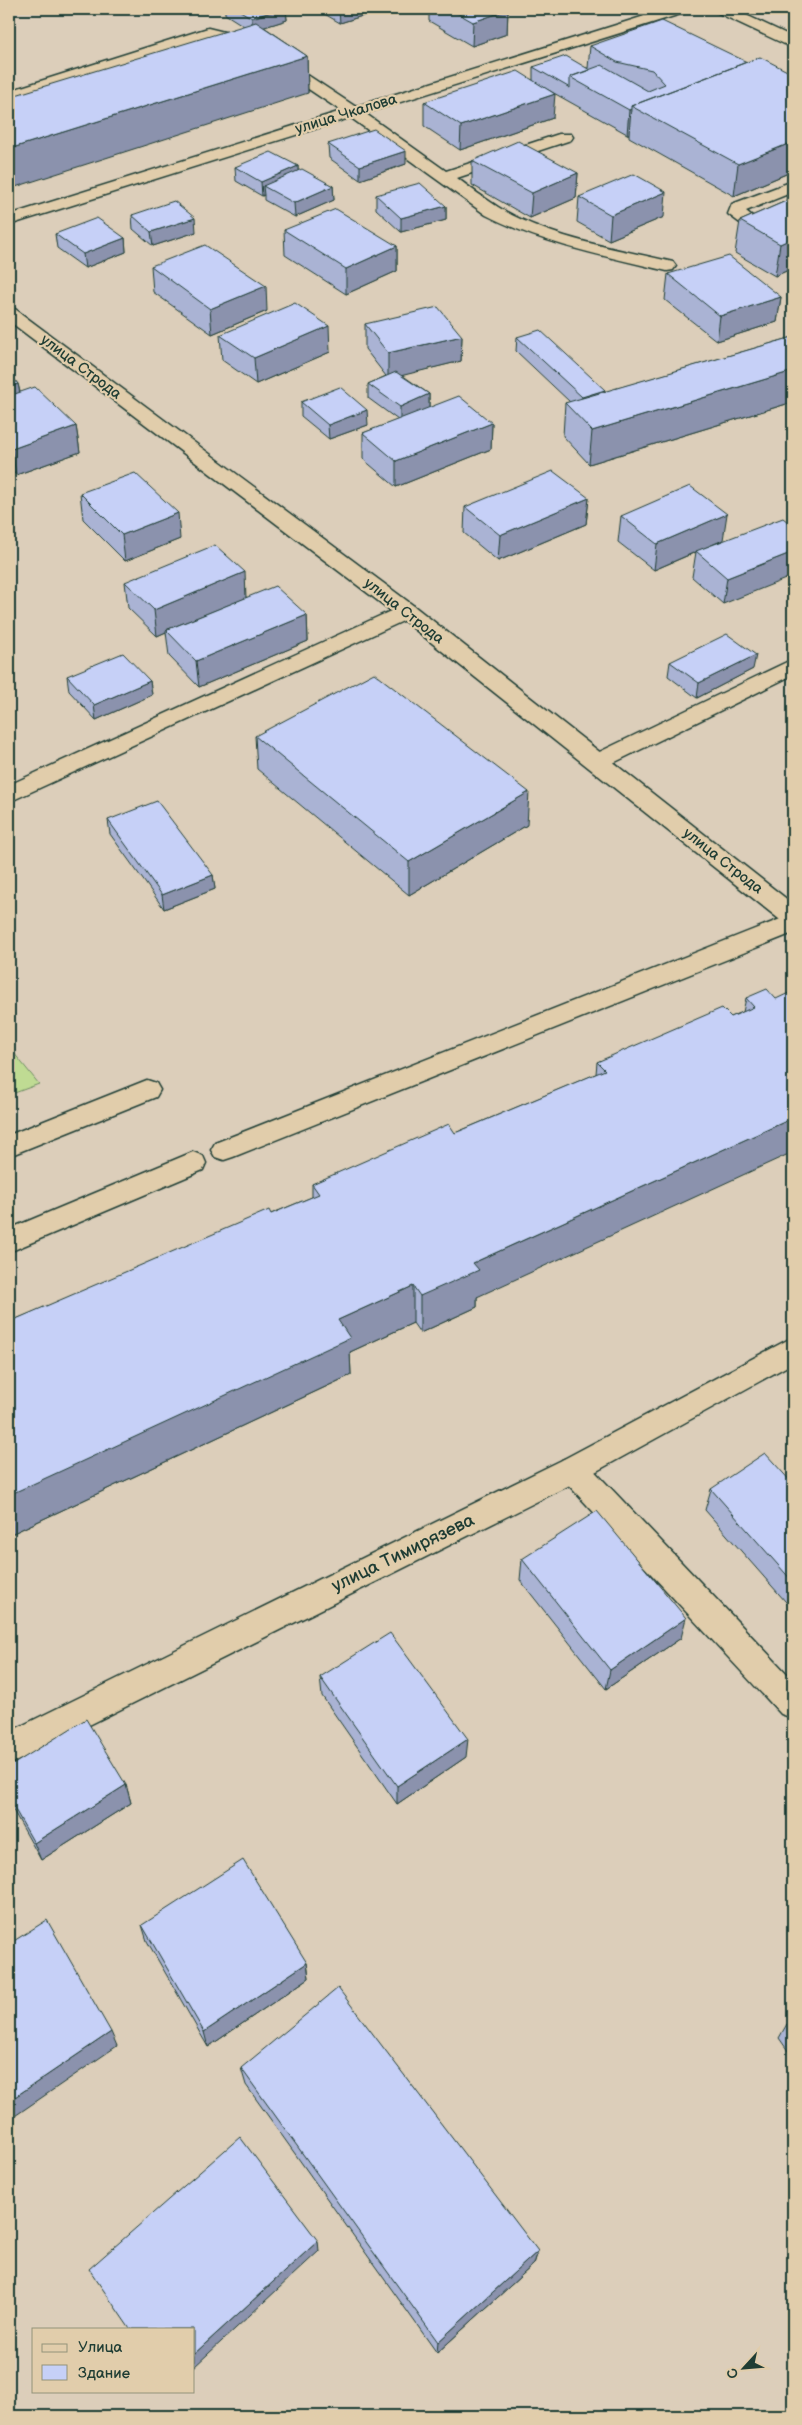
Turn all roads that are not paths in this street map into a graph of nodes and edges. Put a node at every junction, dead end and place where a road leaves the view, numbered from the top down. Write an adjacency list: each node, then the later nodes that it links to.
1 (682, 9): 5 (street, улица Чкалова)
2 (721, 9): 3 (street)
3 (793, 43)
4 (9, 96): 5 (street)
5 (353, 112): 7 (street); 9 (street, улица Чкалова)
6 (565, 137): 7 (street)
7 (444, 178): 11 (street)
8 (793, 186): 10 (street)
9 (9, 220)
10 (754, 225)
11 (667, 266)
12 (9, 313): 13 (street, улица Строда)
13 (406, 611): 15 (street, улица Строда); 16 (street)
14 (793, 666): 15 (street)
15 (597, 762): 17 (street, улица Строда)
16 (9, 794)
17 (793, 917)
18 (793, 923): 21 (street)
19 (147, 1090): 20 (street)
20 (9, 1146)
21 (224, 1150)
22 (193, 1164): 23 (street)
23 (9, 1241)
24 (793, 1349): 25 (street, улица Тимирязева)
25 (573, 1469): 26 (street); 27 (street, улица Тимирязева)
26 (793, 1703)
27 (9, 1749)

